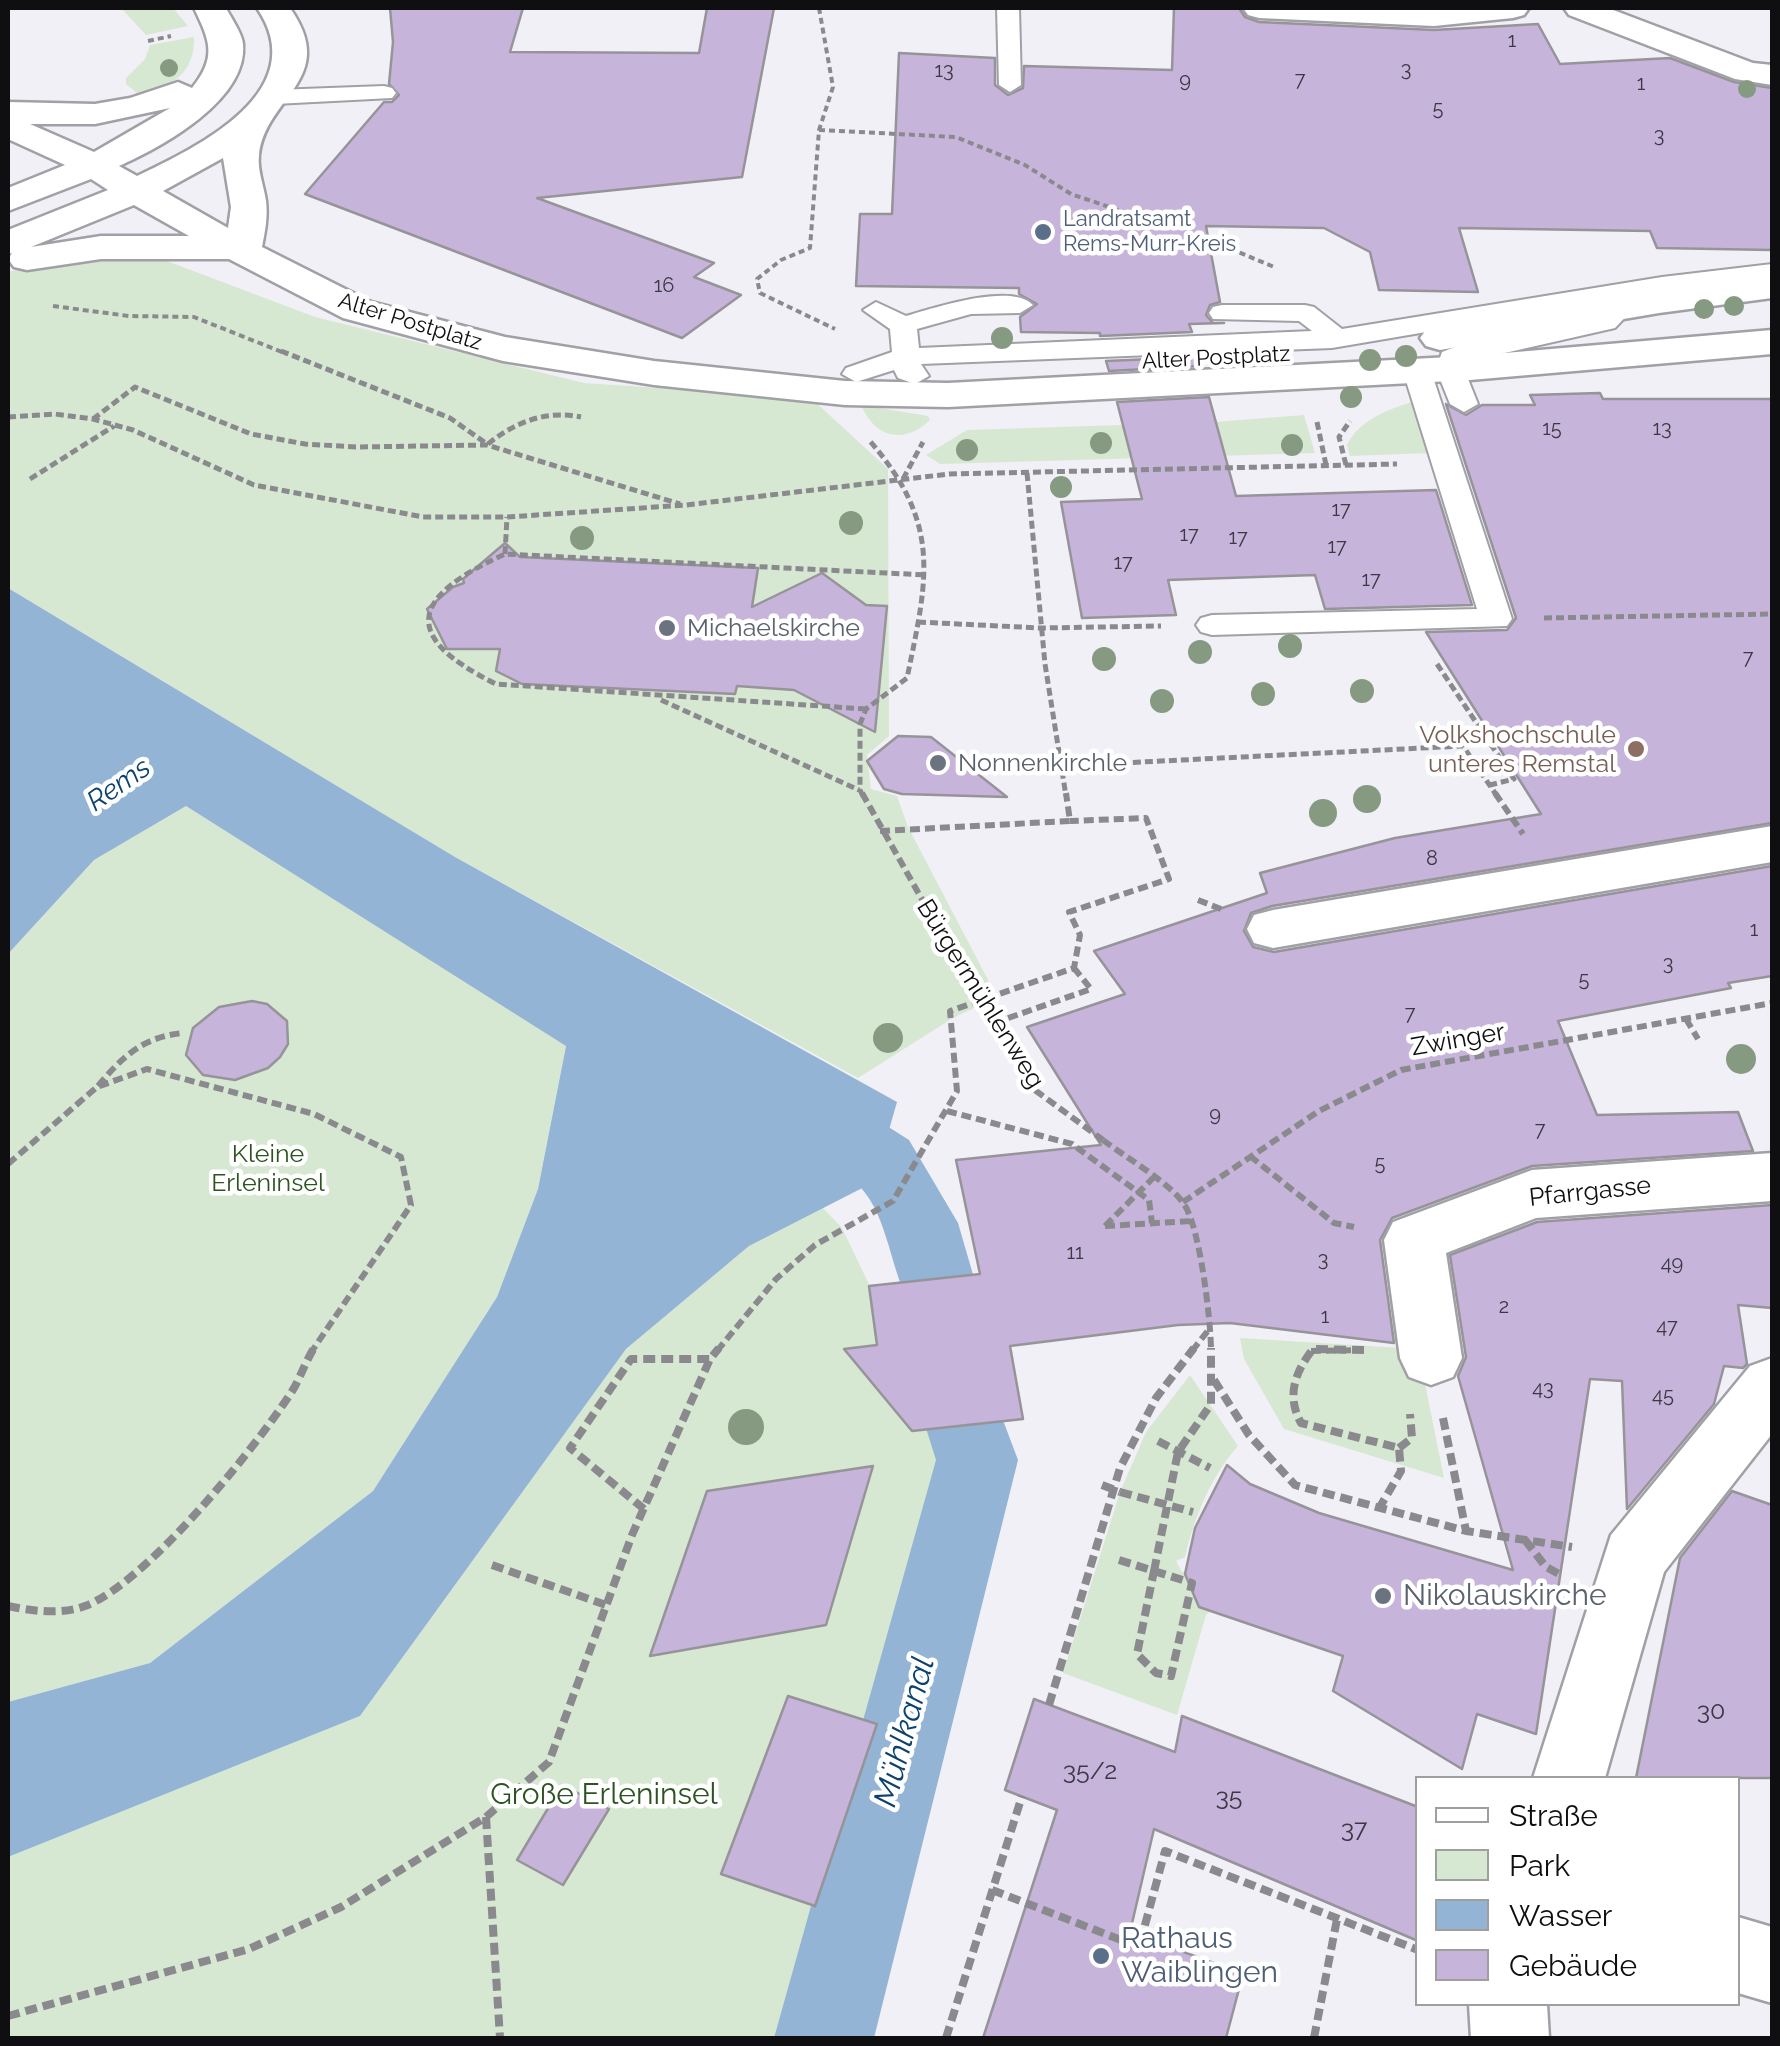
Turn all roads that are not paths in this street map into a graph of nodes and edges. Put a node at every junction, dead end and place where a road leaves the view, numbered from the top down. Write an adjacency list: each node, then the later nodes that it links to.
1 (210, 8): 7 (street)
2 (272, 8): 11 (street)
3 (1008, 8): 9 (lane)
4 (1259, 8): 5 (street)
5 (1513, 8)
6 (1580, 8): 8 (street)
7 (225, 68): 12 (street); 14 (street)
8 (1772, 75)
9 (1010, 85)
10 (384, 93): 11 (lane)
11 (266, 106): 15 (street); 18 (street)
12 (8, 112)
13 (8, 127): 14 (street, Alter Postplatz)
14 (90, 166): 15 (street, Alter Postplatz); 16 (street)
15 (132, 190): 17 (street); 18 (street, Alter Postplatz)
16 (8, 200)
17 (8, 244)
18 (243, 250): 19 (street); 29 (street, Alter Postplatz)
19 (8, 264)
20 (1772, 284): 22 (street, Alter Postplatz); 27 (lane)
21 (1020, 305): 25 (lane)
22 (1621, 308): 27 (street, Alter Postplatz); 30 (lane)
23 (876, 310): 25 (lane)
24 (1222, 313): 27 (lane)
25 (903, 325): 28 (lane)
26 (1769, 340): 30 (street, Alter Postplatz)
27 (1324, 356): 28 (street, Alter Postplatz); 30 (street, Alter Postplatz); 31 (street, Alter Postplatz)
28 (906, 365): 29 (street, Alter Postplatz); 31 (lane)
29 (654, 372): 31 (street, Alter Postplatz)
30 (1457, 383): 32 (lane)
31 (948, 395)
32 (1212, 625)
33 (1772, 844): 34 (street)
34 (1273, 929)
35 (1772, 1177): 36 (street, Pfarrgasse)
36 (1404, 1372)
37 (1772, 1386): 38 (street)
38 (1569, 1776)
39 (1740, 1956): 40 (street)
40 (1772, 1965)
41 (1508, 2006): 42 (street)
42 (1510, 2038)

